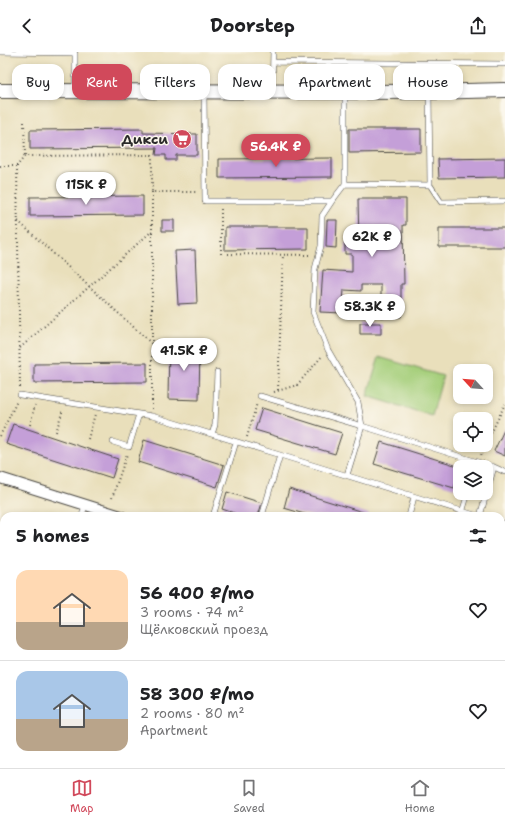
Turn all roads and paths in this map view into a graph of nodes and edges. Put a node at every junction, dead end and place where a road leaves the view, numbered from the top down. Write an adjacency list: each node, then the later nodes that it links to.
1 (0, 52): 3 (lane)
2 (273, 52): 4 (lane)
3 (75, 53): 5 (lane)
4 (273, 62): 6 (lane)
5 (75, 64)
6 (505, 64)
7 (505, 90): 9 (street)
8 (0, 91): 10 (street)
9 (463, 91)
10 (72, 92)
11 (204, 100): 21 (lane)
12 (345, 100): 18 (lane)
13 (429, 100): 19 (lane)
14 (24, 122): 15 (path)
15 (25, 156): 17 (path); 20 (path)
16 (0, 166): 17 (path)
17 (17, 166): 25 (path)
18 (345, 184): 19 (lane); 23 (lane)
19 (430, 185): 24 (lane)
20 (152, 192): 21 (path); 26 (path)
21 (205, 192): 22 (lane)
22 (221, 201): 23 (lane); 27 (path)
23 (332, 201): 28 (lane)
24 (505, 201)
25 (18, 221): 29 (path); 31 (path)
26 (152, 231): 29 (path); 30 (path)
27 (283, 255): 28 (path); 33 (path)
28 (319, 255): 43 (lane)
29 (90, 287): 30 (path); 31 (path)
30 (152, 344): 41 (path)
31 (20, 349): 34 (path)
32 (217, 372): 46 (lane)
33 (278, 390)
34 (20, 395): 36 (lane); 47 (path)
35 (260, 396): 43 (lane)
36 (37, 398): 37 (lane); 42 (path)
37 (65, 402): 39 (lane); 45 (path)
38 (505, 404): 44 (path)
39 (98, 407): 40 (lane); 48 (path)
40 (139, 414): 41 (lane); 51 (lane)
41 (152, 416): 46 (lane)
42 (30, 425)
43 (362, 426): 53 (lane); 56 (lane)
44 (493, 430)
45 (56, 432)
46 (212, 434): 50 (lane)
47 (0, 436)
48 (88, 439)
49 (113, 442): 51 (lane)
50 (236, 442): 52 (lane); 64 (lane)
51 (129, 447): 59 (path)
52 (280, 455): 56 (lane); 65 (lane)
53 (465, 460)
54 (494, 467): 55 (lane); 69 (lane)
55 (505, 472)
56 (347, 475): 58 (lane)
57 (0, 478): 61 (street)
58 (414, 497): 66 (lane); 67 (lane)
59 (112, 498)
60 (466, 500): 68 (lane)
61 (85, 505): 62 (lane); 63 (street)
62 (83, 512)
63 (108, 512)
64 (214, 512)
65 (263, 512)
66 (410, 512)
67 (456, 512)
68 (463, 512)
69 (480, 512)

